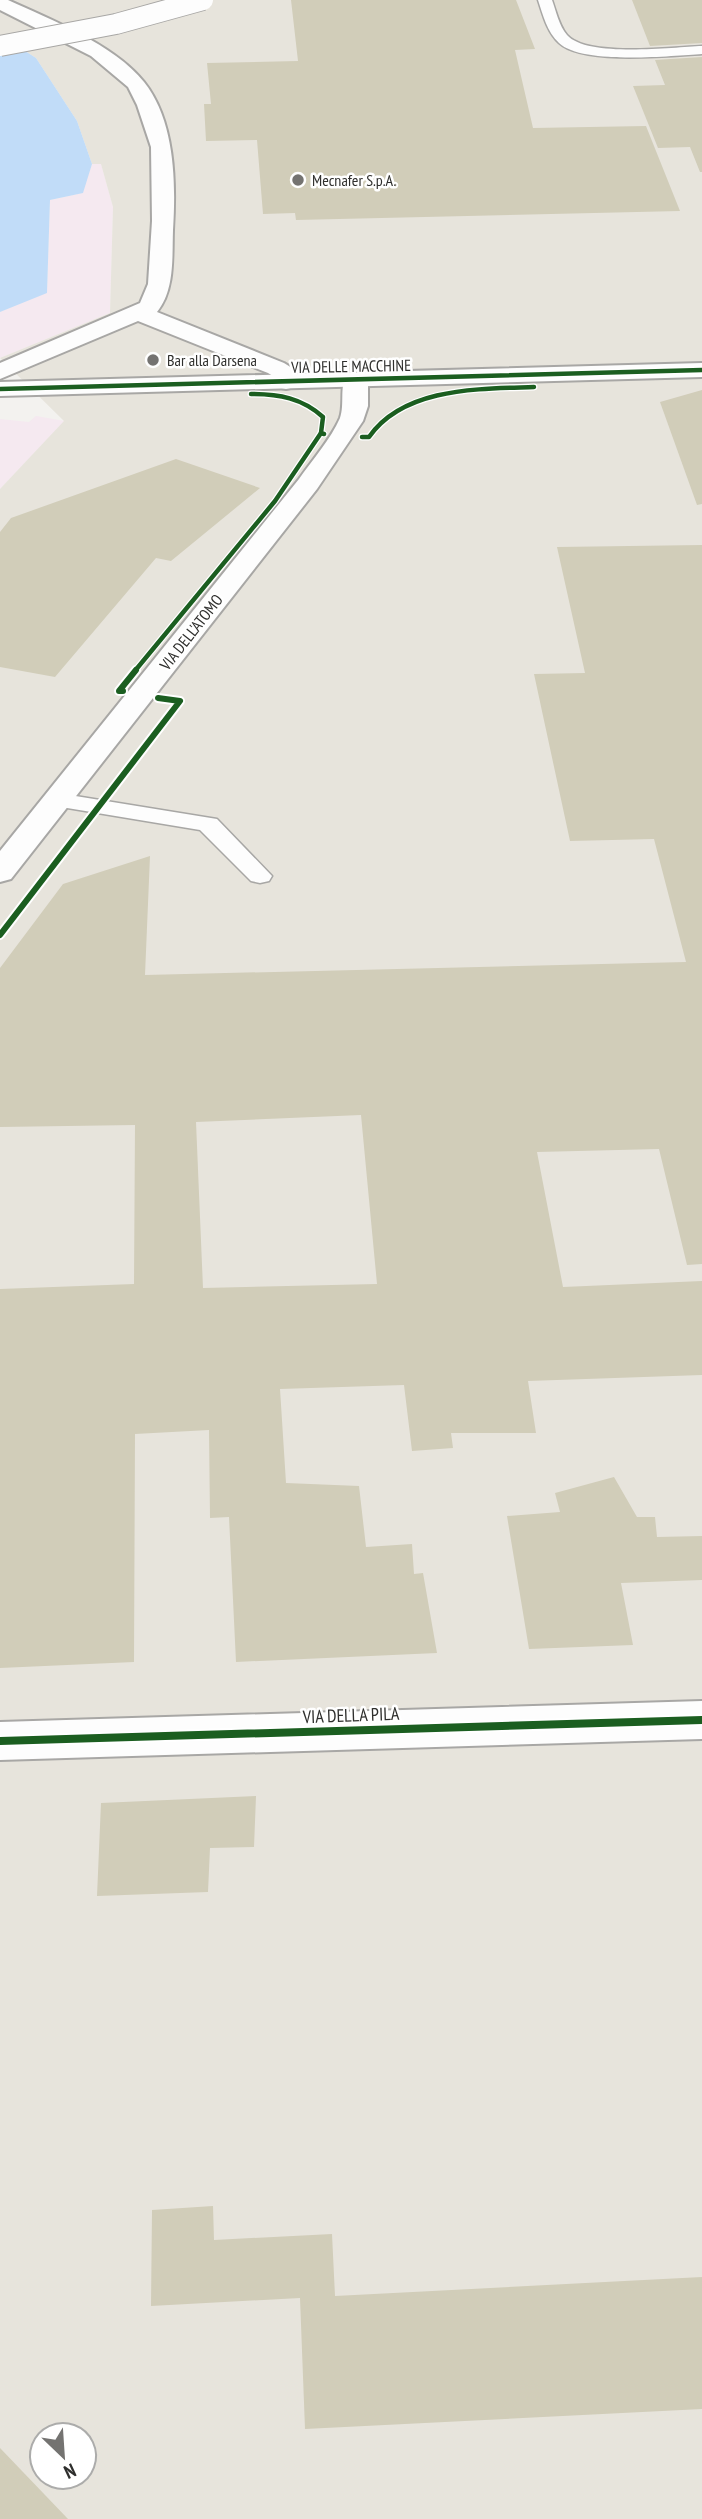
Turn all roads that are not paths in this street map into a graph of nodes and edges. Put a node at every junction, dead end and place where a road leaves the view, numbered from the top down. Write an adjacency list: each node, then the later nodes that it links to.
1 (141, 0): 5 (street)
2 (204, 0): 6 (street, bridge)
3 (545, 0): 7 (lane)
4 (0, 3): 8 (street)
5 (0, 30)
6 (0, 46)
7 (702, 50)
8 (139, 313): 10 (street); 12 (street)
9 (702, 370): 11 (street, VIA DELLE MACCHINE)
10 (0, 372)
11 (356, 380): 12 (street, VIA DELLE MACCHINE); 14 (street, VIA DELL'ATOMO)
12 (286, 382): 13 (street, VIA DELLE MACCHINE)
13 (0, 388)
14 (57, 800): 15 (street, VIA DELL'ATOMO); 16 (lane)
15 (0, 872)
16 (260, 876)
17 (702, 1720): 18 (street, VIA DELLA PILA)
18 (0, 1741)

